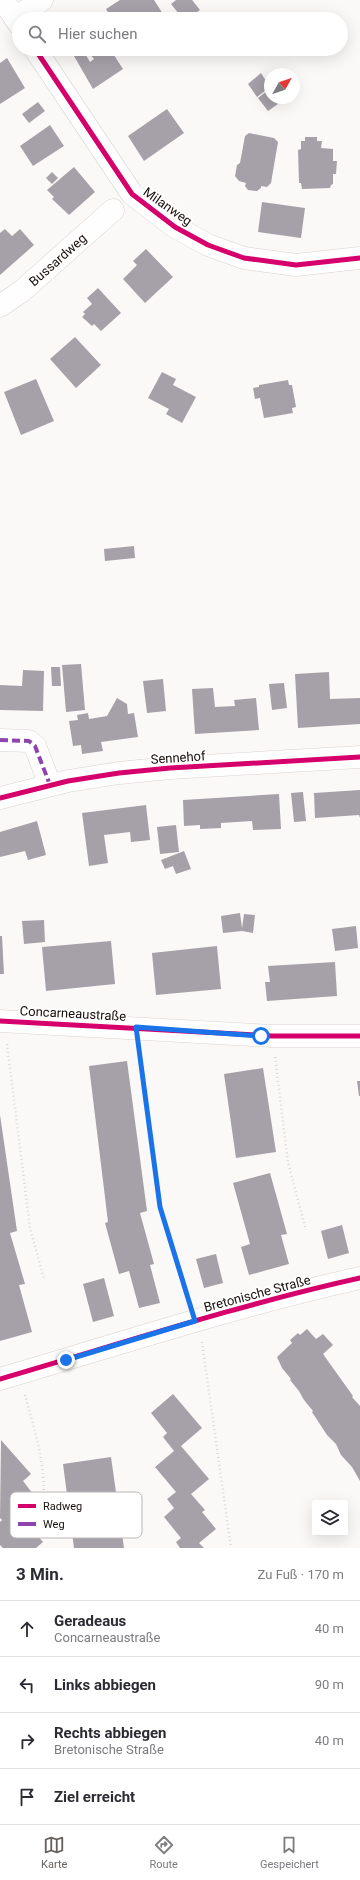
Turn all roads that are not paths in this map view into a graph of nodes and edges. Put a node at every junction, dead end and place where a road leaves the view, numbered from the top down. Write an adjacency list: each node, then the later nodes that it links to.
1 (3, 0): 4 (street)
2 (42, 0): 3 (street)
3 (28, 12)
4 (12, 14)
5 (40, 56): 7 (street, Milanweg)
6 (114, 210): 8 (street, Bussardweg)
7 (360, 258)
8 (0, 306)
9 (0, 740): 11 (street)
10 (360, 757): 11 (street, Sennehof)
11 (50, 785): 12 (street, Sennehof)
12 (0, 798)
13 (2, 1021): 14 (street, Concarneaustraße)
14 (360, 1036)
15 (360, 1278): 16 (street, Bretonische Straße)
16 (10, 1376)

